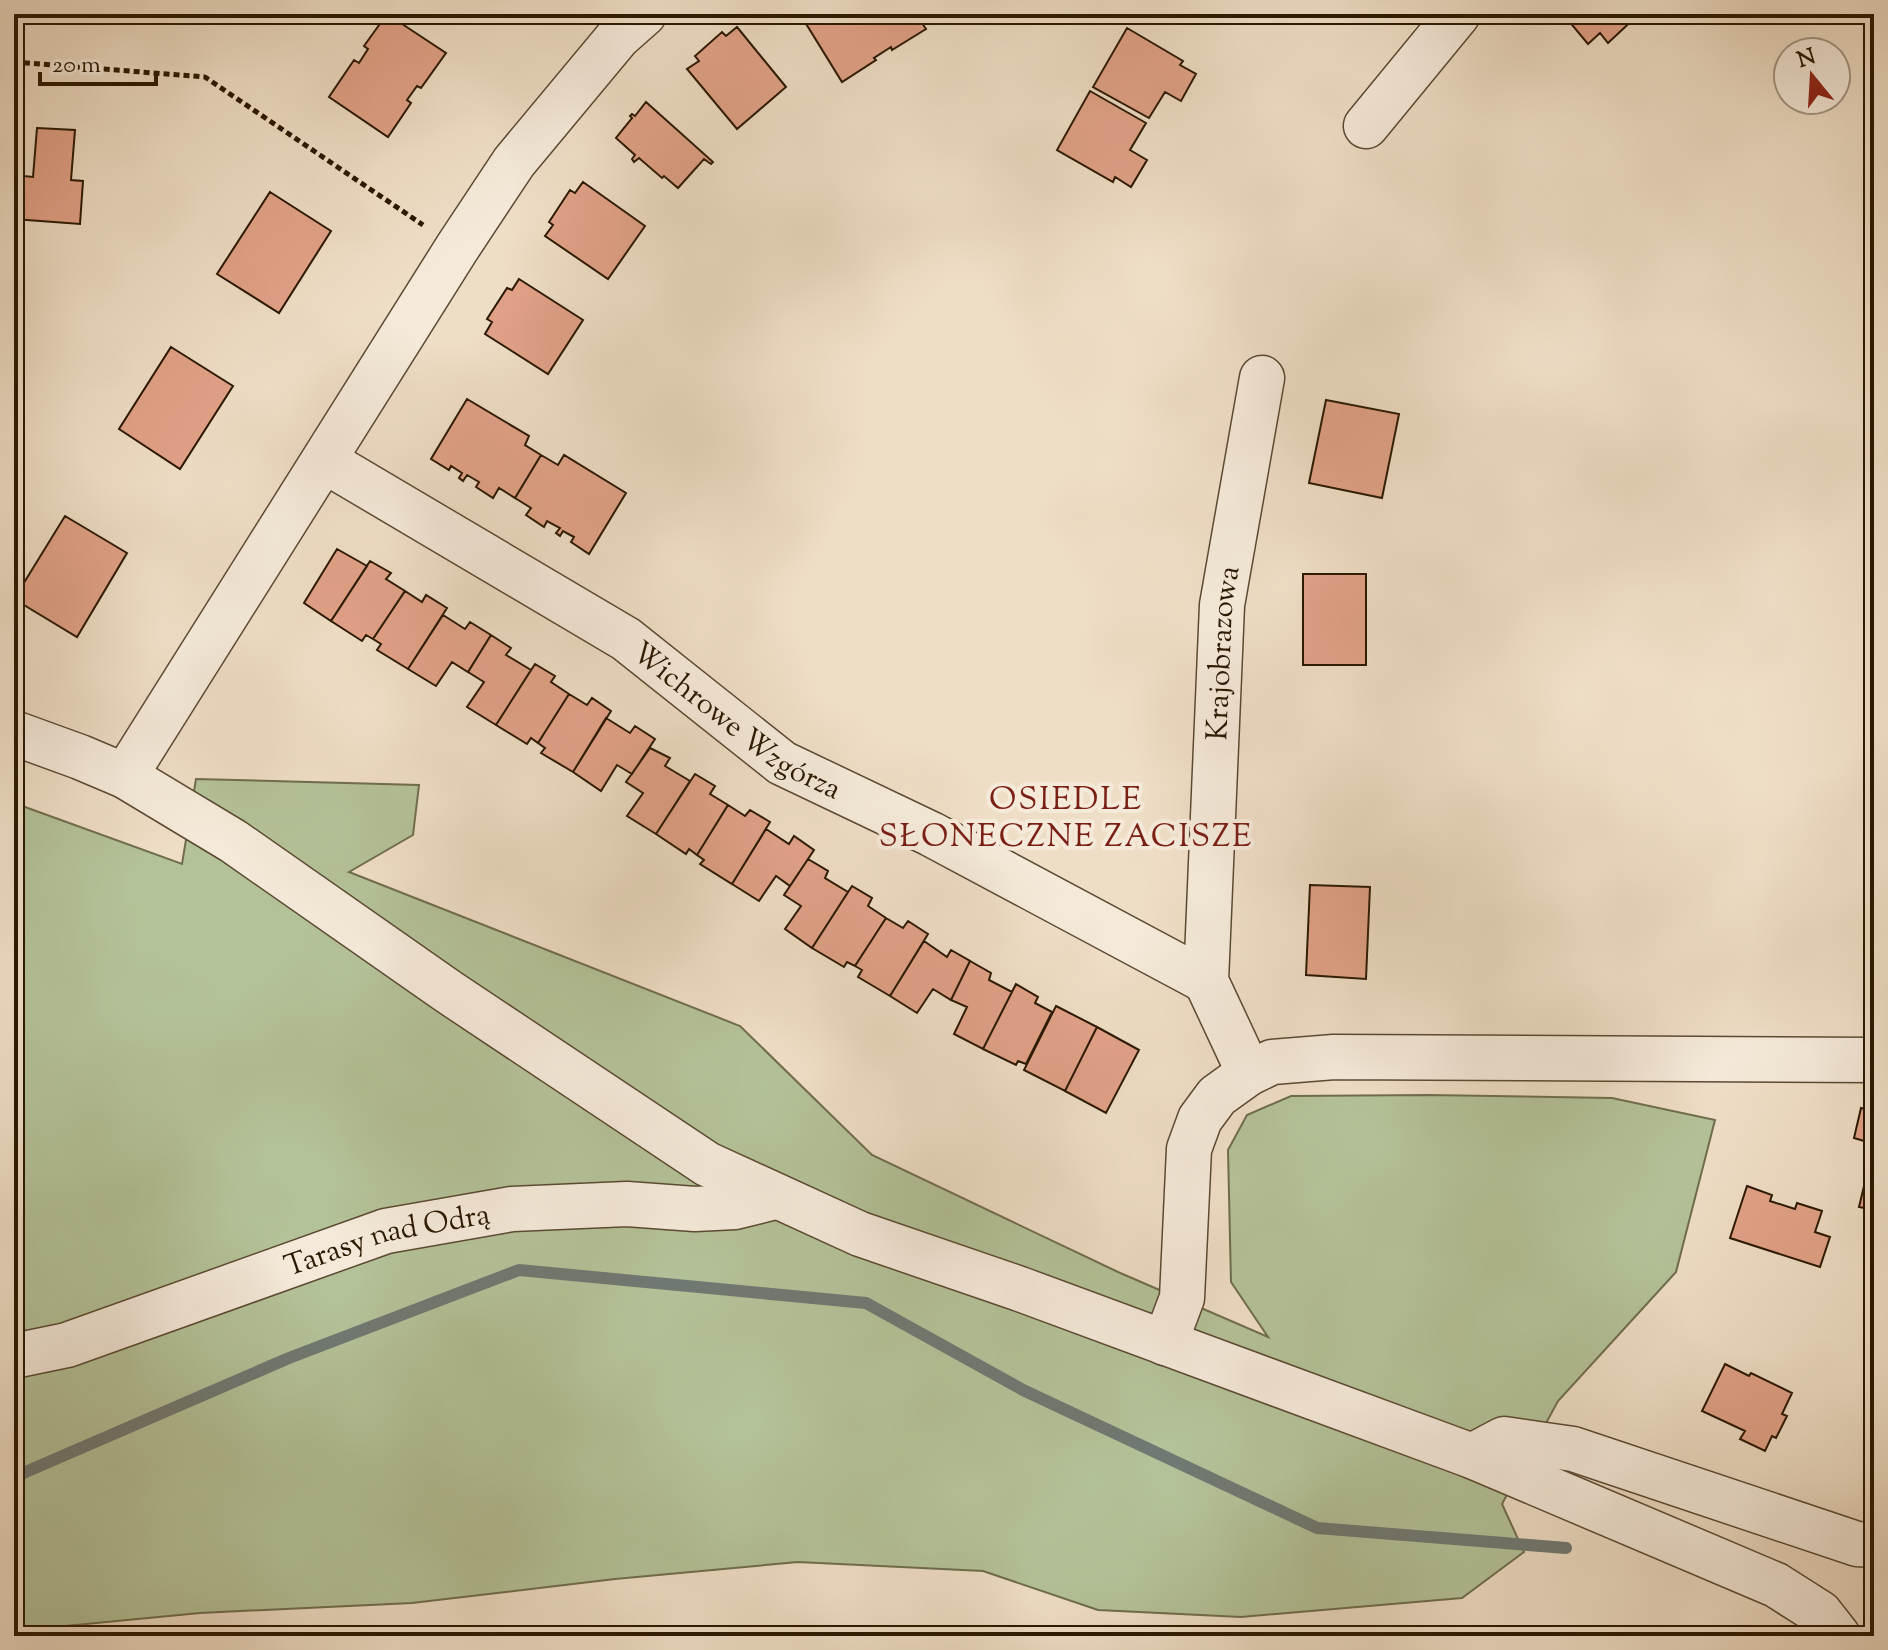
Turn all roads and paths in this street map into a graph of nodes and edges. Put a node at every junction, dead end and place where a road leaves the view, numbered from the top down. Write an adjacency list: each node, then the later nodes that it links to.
1 (644, 14): 7 (street)
2 (1458, 14): 4 (street)
3 (14, 62): 5 (path)
4 (1366, 126)
5 (414, 219)
6 (1262, 378): 10 (street, Krajobrazowa)
7 (325, 461): 9 (street); 10 (street, Wichrowe Wzgórza)
8 (14, 733): 9 (street)
9 (125, 776): 13 (street)
10 (1206, 981): 12 (street)
11 (1874, 1060): 12 (street)
12 (1249, 1073): 14 (street)
13 (775, 1197): 14 (street); 15 (street, Tarasy nad Odrą)
14 (1165, 1343): 16 (street)
15 (14, 1356)
16 (1472, 1456): 17 (street); 18 (street)
17 (1874, 1545)
18 (1838, 1636)

